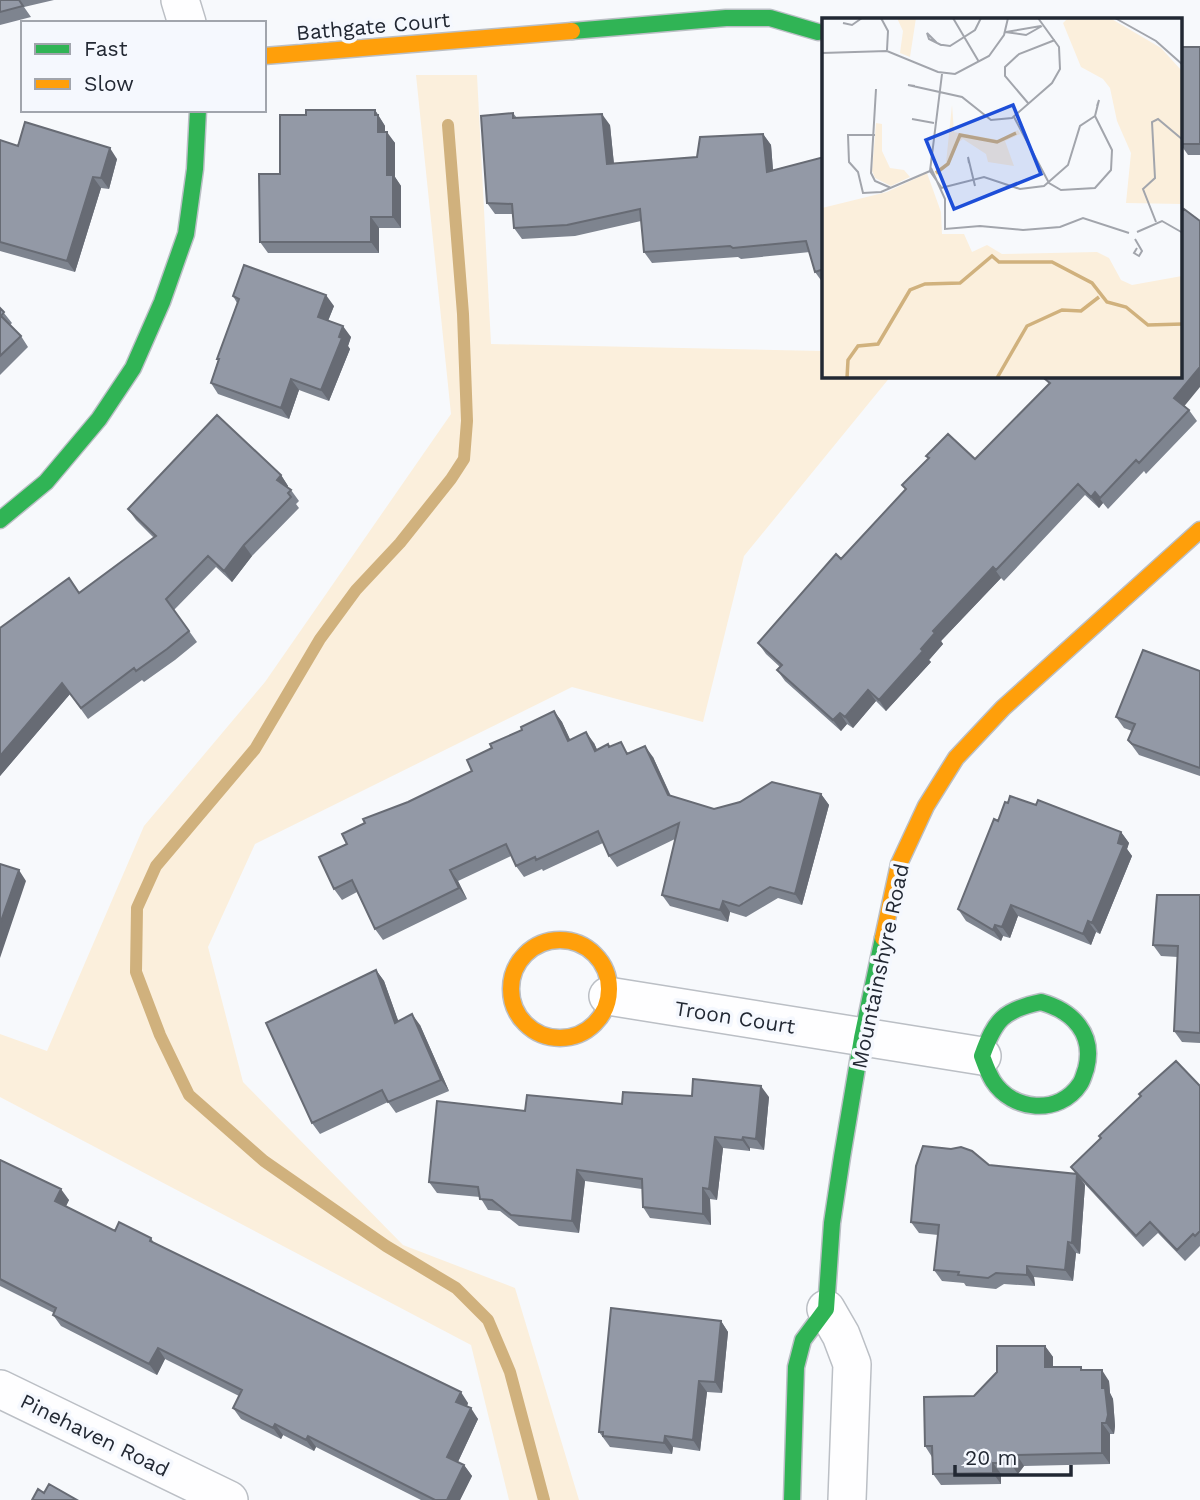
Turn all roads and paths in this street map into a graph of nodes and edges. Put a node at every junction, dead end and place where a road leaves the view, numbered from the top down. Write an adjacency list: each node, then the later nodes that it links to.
1 (180, 0): 2 (street)
2 (186, 21)
3 (818, 32): 4 (street, Bathgate Court)
4 (266, 56)
5 (198, 112): 6 (street)
6 (0, 520)
7 (1200, 530): 9 (street, Mountainshyre Road)
8 (608, 996): 8 (street); 9 (street, Troon Court)
9 (862, 1038): 10 (street, Troon Court); 11 (street, Mountainshyre Road)
10 (982, 1056): 10 (street)
11 (826, 1309): 14 (street); 15 (street)
12 (0, 1389): 13 (street, Pinehaven Road)
13 (229, 1500)
14 (792, 1500)
15 (847, 1500)

